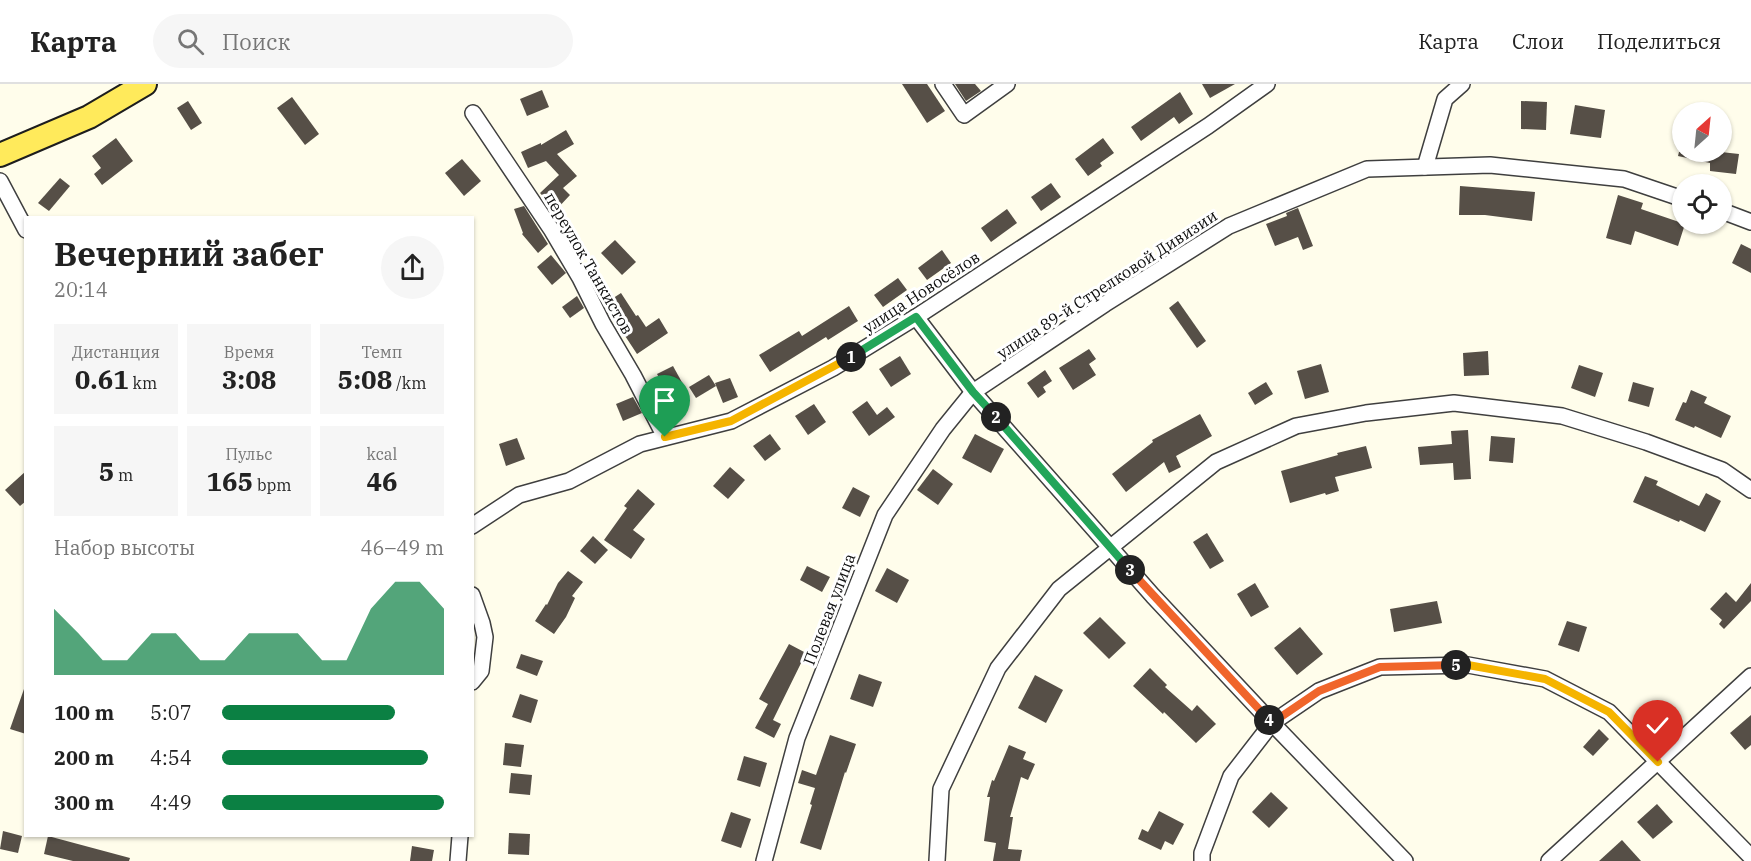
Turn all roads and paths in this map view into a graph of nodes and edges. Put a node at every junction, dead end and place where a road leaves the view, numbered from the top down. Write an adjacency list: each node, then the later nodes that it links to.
1 (117, 84): 8 (main road)
2 (145, 84): 9 (main road)
3 (943, 84): 4 (street)
4 (1007, 84)
5 (1267, 84): 16 (street, улица Новосёлов)
6 (1462, 84): 10 (street)
7 (473, 113): 18 (street, переулок Танкистов)
8 (0, 140)
9 (0, 155)
10 (1425, 167): 12 (street, улица 89-й Стрелковой Дивизии); 17 (street, улица 89-й Стрелковой Дивизии)
11 (0, 181): 15 (street)
12 (1672, 195)
13 (1732, 215): 14 (street)
14 (1751, 222)
15 (24, 226)
16 (916, 317): 17 (street); 18 (street, улица Новосёлов)
17 (973, 392): 21 (street); 30 (street, Полевая улица)
18 (665, 437): 20 (street, улица Новосёлов)
19 (1751, 490): 21 (street)
20 (474, 525)
21 (1110, 547): 25 (street); 31 (street)
22 (474, 601): 24 (street)
23 (1751, 676): 26 (street)
24 (474, 680)
25 (1272, 723): 26 (street); 32 (street); 33 (street)
26 (1658, 762): 28 (street); 34 (street)
27 (460, 837): 29 (street)
28 (1751, 857)
29 (458, 861)
30 (764, 861)
31 (937, 861)
32 (1202, 861)
33 (1405, 861)
34 (1550, 861)

